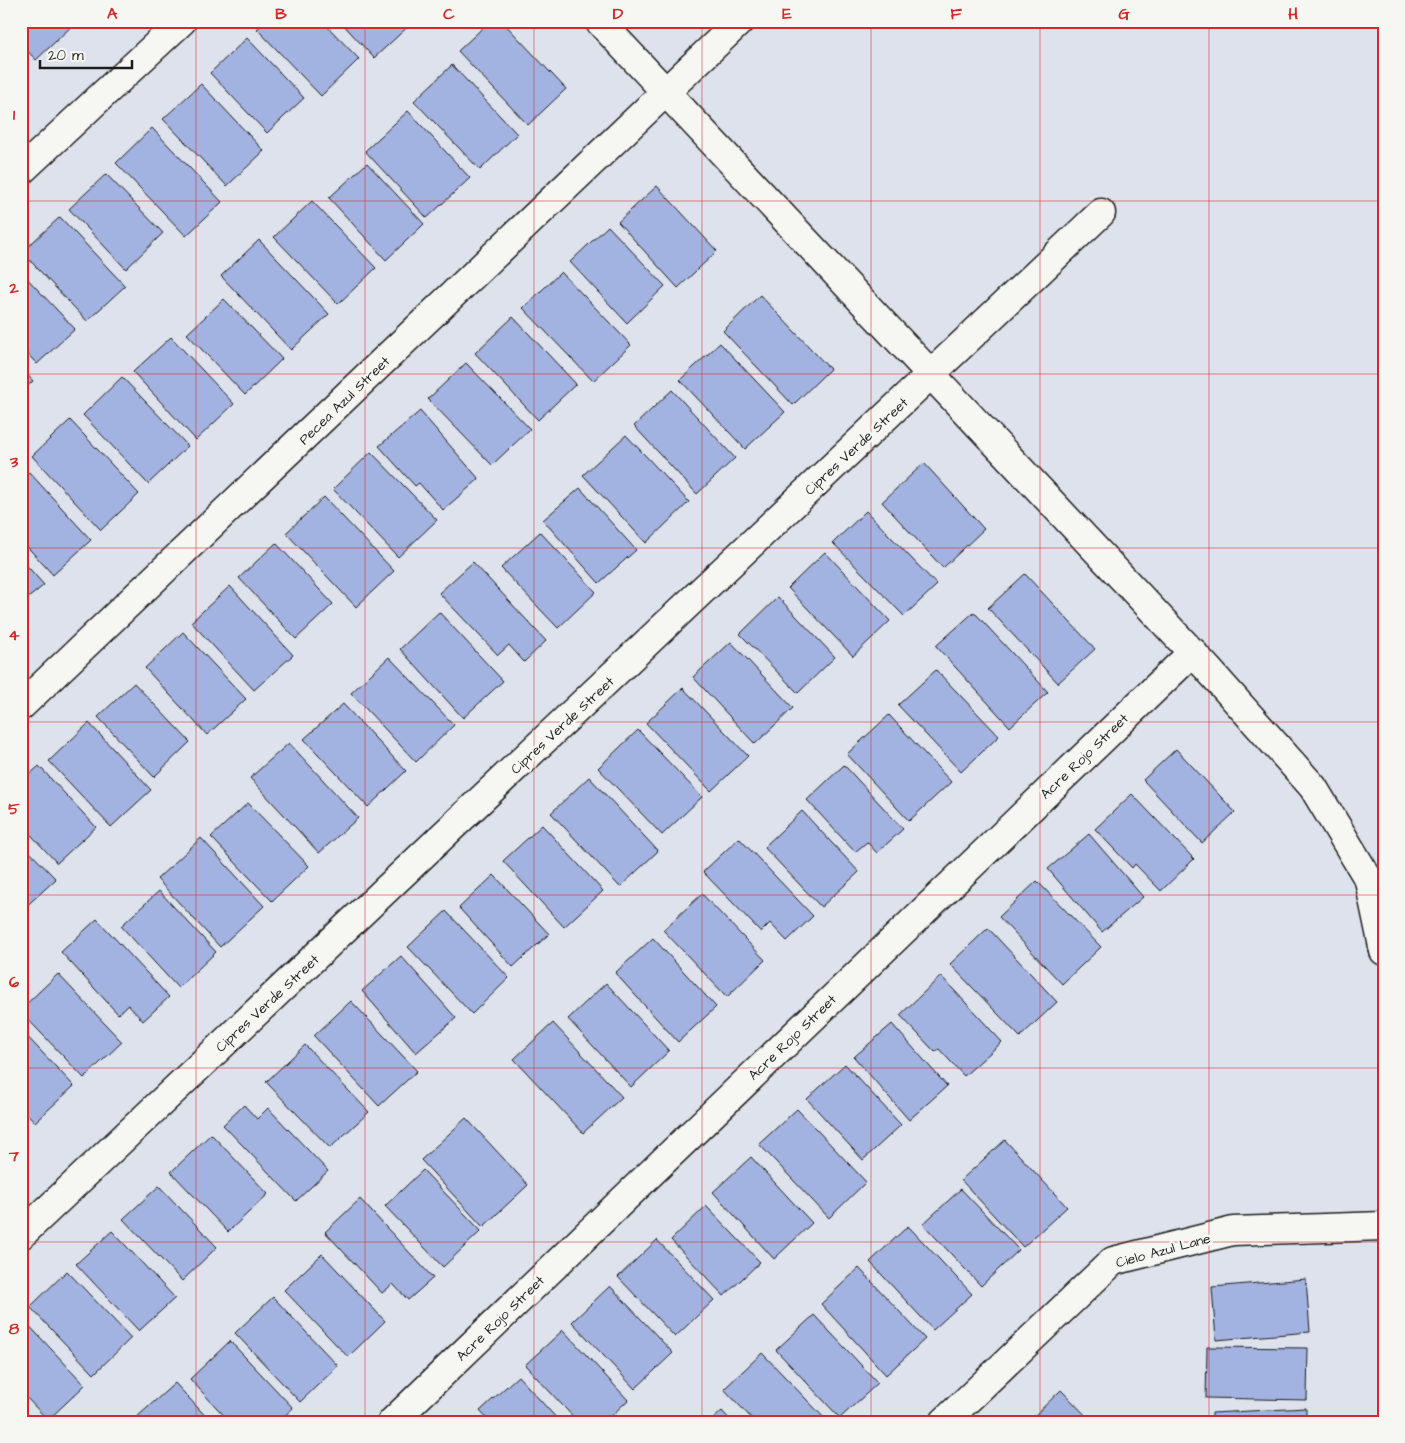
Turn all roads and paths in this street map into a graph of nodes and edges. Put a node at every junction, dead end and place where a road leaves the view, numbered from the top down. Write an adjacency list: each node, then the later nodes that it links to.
1 (182, 21): 5 (street)
2 (599, 21): 4 (street)
3 (740, 21): 4 (street, Pecea Azul Street)
4 (666, 93): 7 (street); 9 (street, Pecea Azul Street)
5 (21, 171)
6 (1101, 213): 7 (street, Cipres Verde Street)
7 (932, 375): 8 (street); 12 (street, Cipres Verde Street)
8 (1193, 652): 10 (street); 13 (street, Acre Rojo Street)
9 (21, 706)
10 (1384, 951)
11 (1384, 1226): 14 (street, Cielo Azul Lane)
12 (21, 1235)
13 (392, 1422)
14 (944, 1422)

